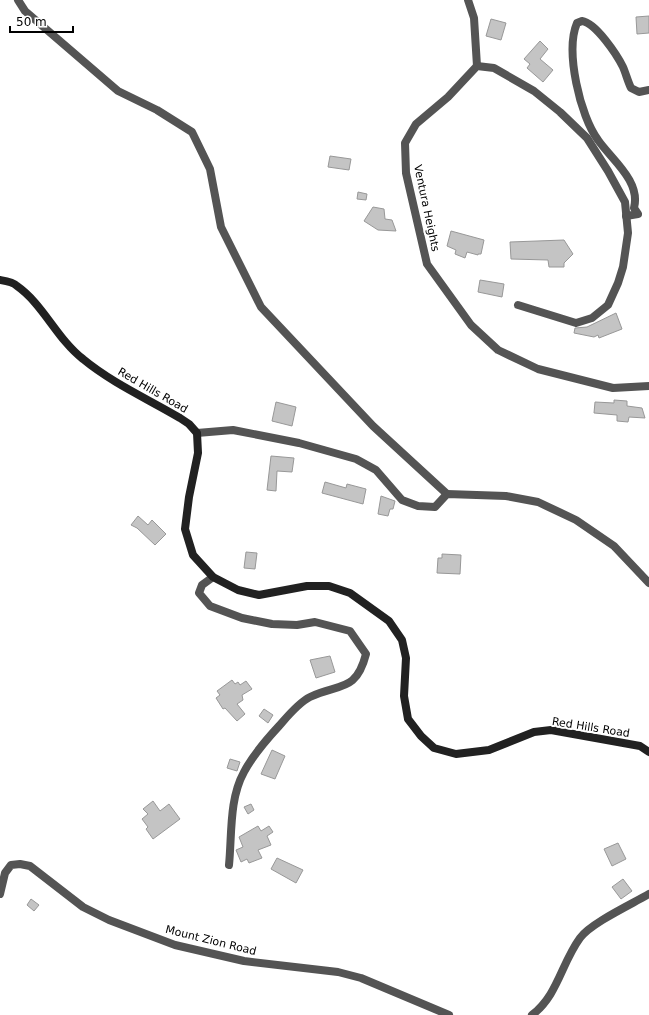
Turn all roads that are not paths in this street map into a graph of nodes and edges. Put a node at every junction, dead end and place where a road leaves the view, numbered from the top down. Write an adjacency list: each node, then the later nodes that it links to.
1 (18, 0): 10 (street)
2 (468, 0): 3 (street)
3 (477, 66): 5 (street); 8 (street, Ventura Heights)
4 (649, 90): 5 (street)
5 (626, 216): 7 (street)
6 (0, 280): 9 (main road, Red Hills Road)
7 (518, 305)
8 (649, 386)
9 (197, 433): 10 (street); 11 (main road, Red Hills Road)
10 (447, 494): 12 (street)
11 (213, 577): 13 (main road, Red Hills Road); 14 (street)
12 (649, 583)
13 (649, 752)
14 (229, 865)
15 (0, 894): 17 (street, Mount Zion Road)
16 (649, 894): 18 (street)
17 (449, 1015)
18 (532, 1015)

